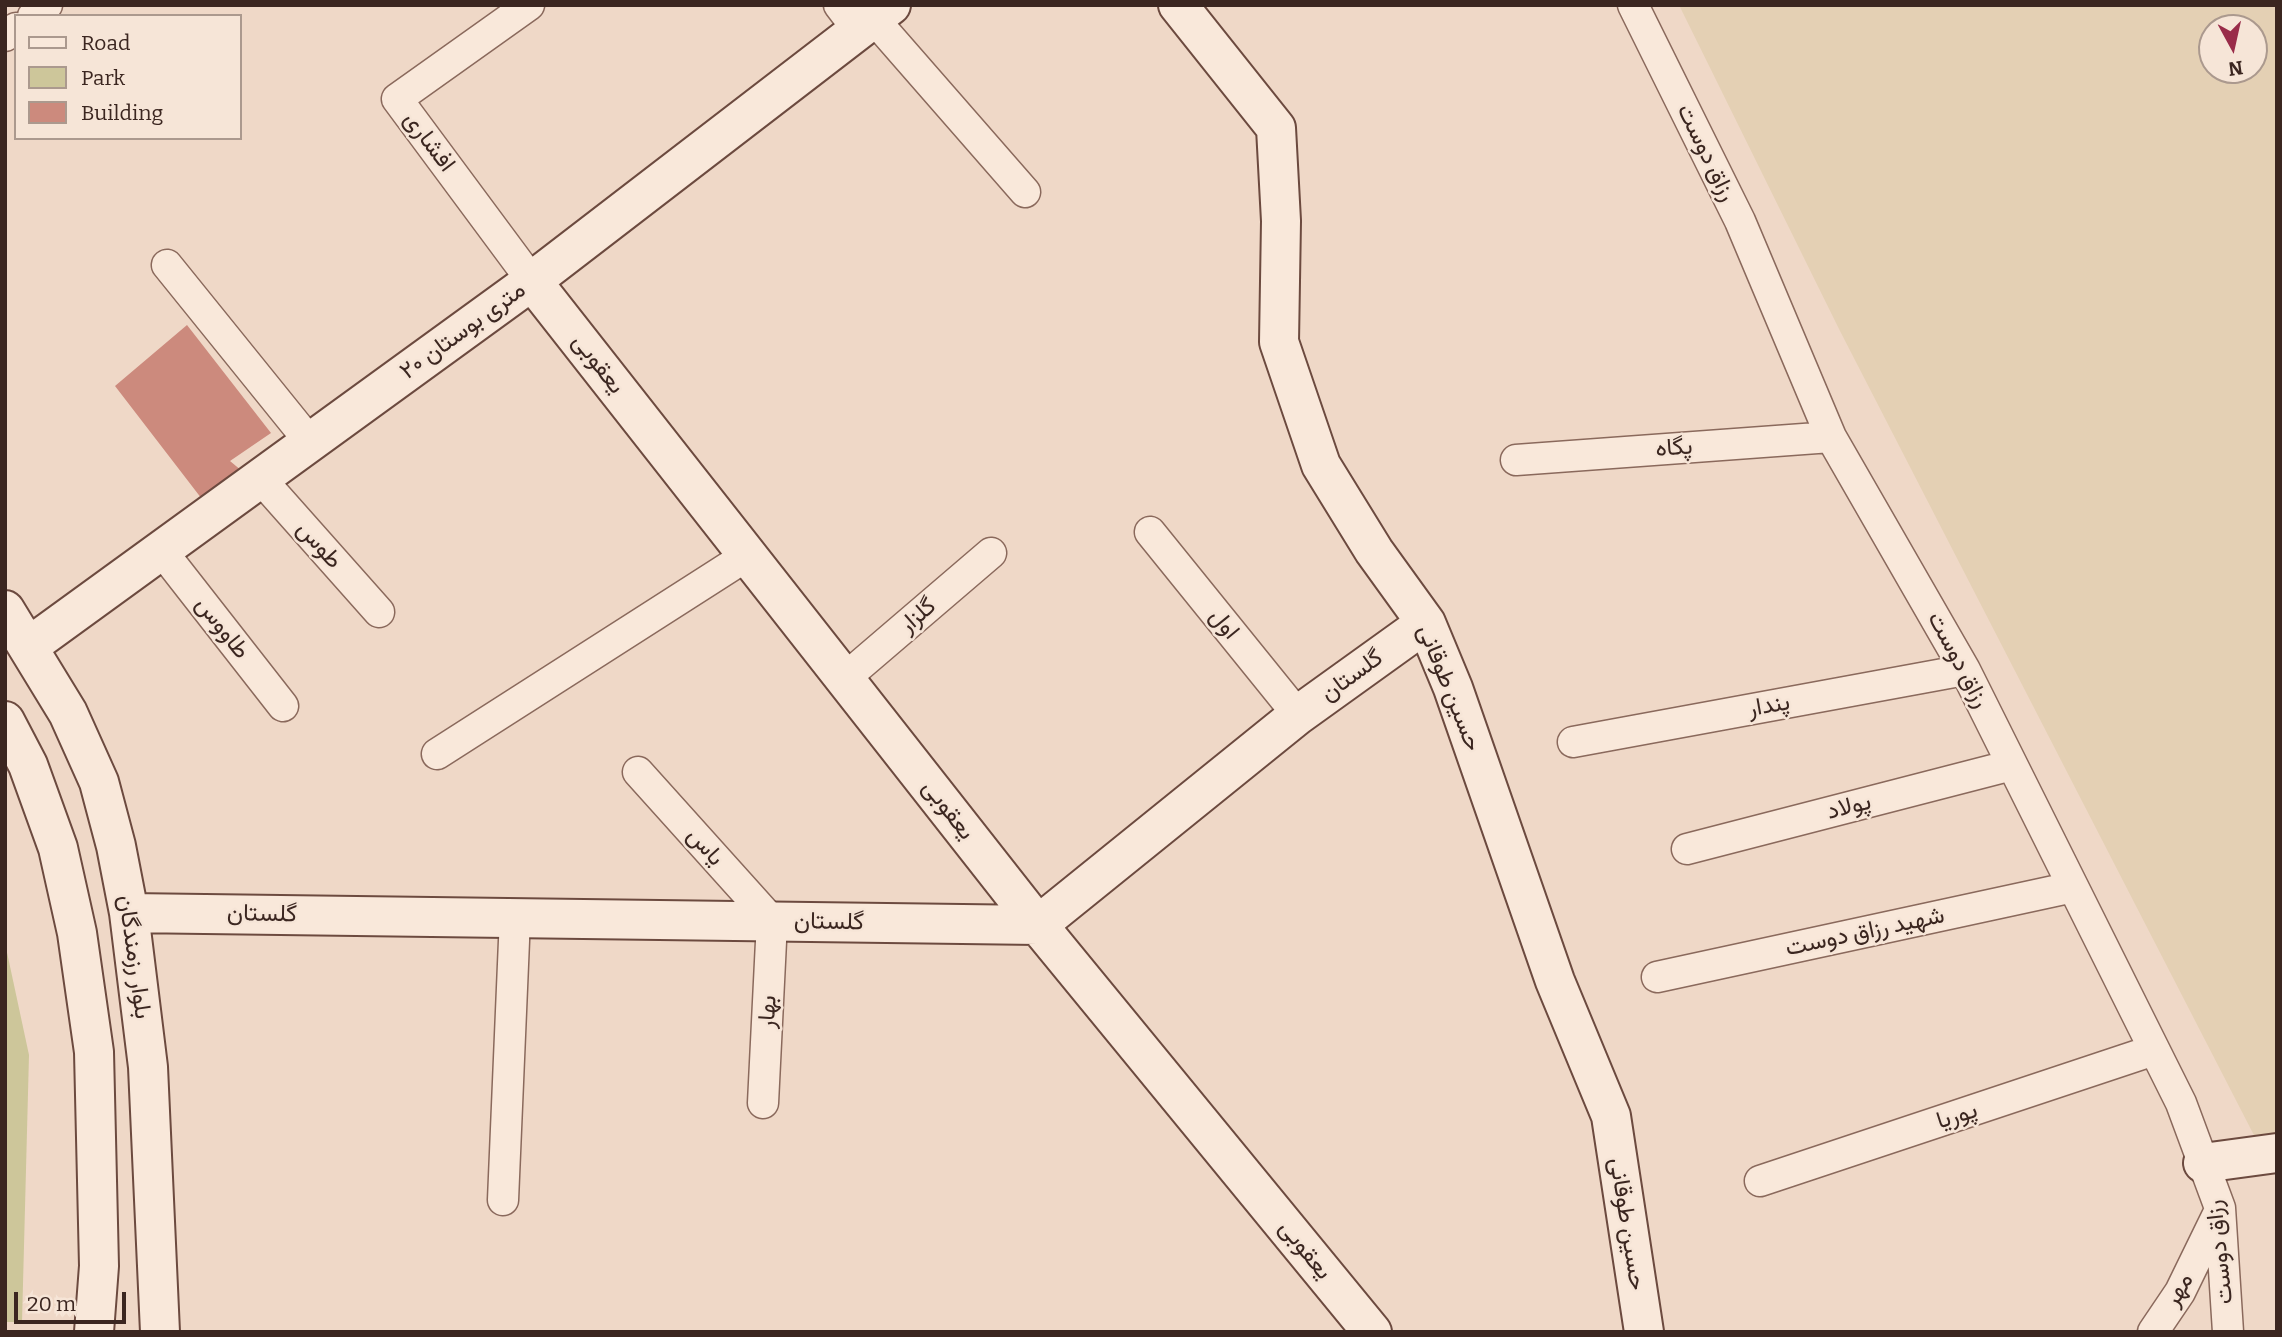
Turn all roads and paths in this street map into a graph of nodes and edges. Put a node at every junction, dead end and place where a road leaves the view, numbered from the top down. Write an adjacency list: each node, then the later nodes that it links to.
1 (530, 5): 7 (street, افشاری)
2 (1178, 5): 18 (street, حسین طوقانی)
3 (1633, 5): 8 (street, رزاق دوست)
4 (865, 15): 5 (street); 7 (street, ۲۰ متری بوستان)
5 (1025, 192)
6 (167, 265): 9 (street)
7 (533, 281): 9 (street, ۲۰ متری بوستان); 15 (street, یعقوبی)
8 (1831, 436): 10 (street, پگاه); 20 (street, رزاق دوست)
9 (310, 442): 11 (street, ۲۰ متری بوستان)
10 (1516, 460)
11 (260, 478): 13 (street, ۲۰ متری بوستان); 17 (street, طوس)
12 (1150, 532): 23 (street, اول)
13 (161, 550): 19 (street, ۲۰ متری بوستان); 22 (street, طاووس)
14 (991, 553): 21 (street, گلزار)
15 (748, 555): 21 (street, یعقوبی); 26 (street)
16 (5, 610): 19 (street, بلوار رزمندگان)
17 (379, 612)
18 (1426, 623): 23 (street, گلستان); 46 (street, حسین طوقانی)
19 (28, 647): 31 (street, بلوار رزمندگان)
20 (1965, 670): 25 (street, پندار); 27 (street, رزاق دوست)
21 (845, 678): 34 (street, یعقوبی)
22 (283, 706)
23 (1298, 715): 34 (street, گلستان)
24 (14, 737): 43 (street)
25 (1573, 742)
26 (437, 754)
27 (2012, 765): 29 (street, پولاد); 30 (street, رزاق دوست)
28 (638, 772): 33 (street, یاس)
29 (1687, 849)
30 (2073, 887): 35 (street, شهید رزاق دوست); 36 (street, رزاق دوست)
31 (129, 913): 32 (street, گلستان); 44 (street, بلوار رزمندگان)
32 (515, 918): 33 (street, گلستان); 41 (street)
33 (772, 921): 34 (street, گلستان); 37 (street, بهار)
34 (1038, 925): 45 (street, یعقوبی)
35 (1657, 977)
36 (2154, 1051): 39 (street, رزاق دوست); 40 (street, پوریا)
37 (763, 1103)
38 (2277, 1153): 39 (street)
39 (2203, 1163): 42 (street, رزاق دوست)
40 (1760, 1181)
41 (503, 1200)
42 (2220, 1208): 47 (street, مهر); 48 (street, رزاق دوست)
43 (94, 1332)
44 (160, 1332)
45 (1372, 1332)
46 (1644, 1332)
47 (2153, 1332)
48 (2228, 1332)

